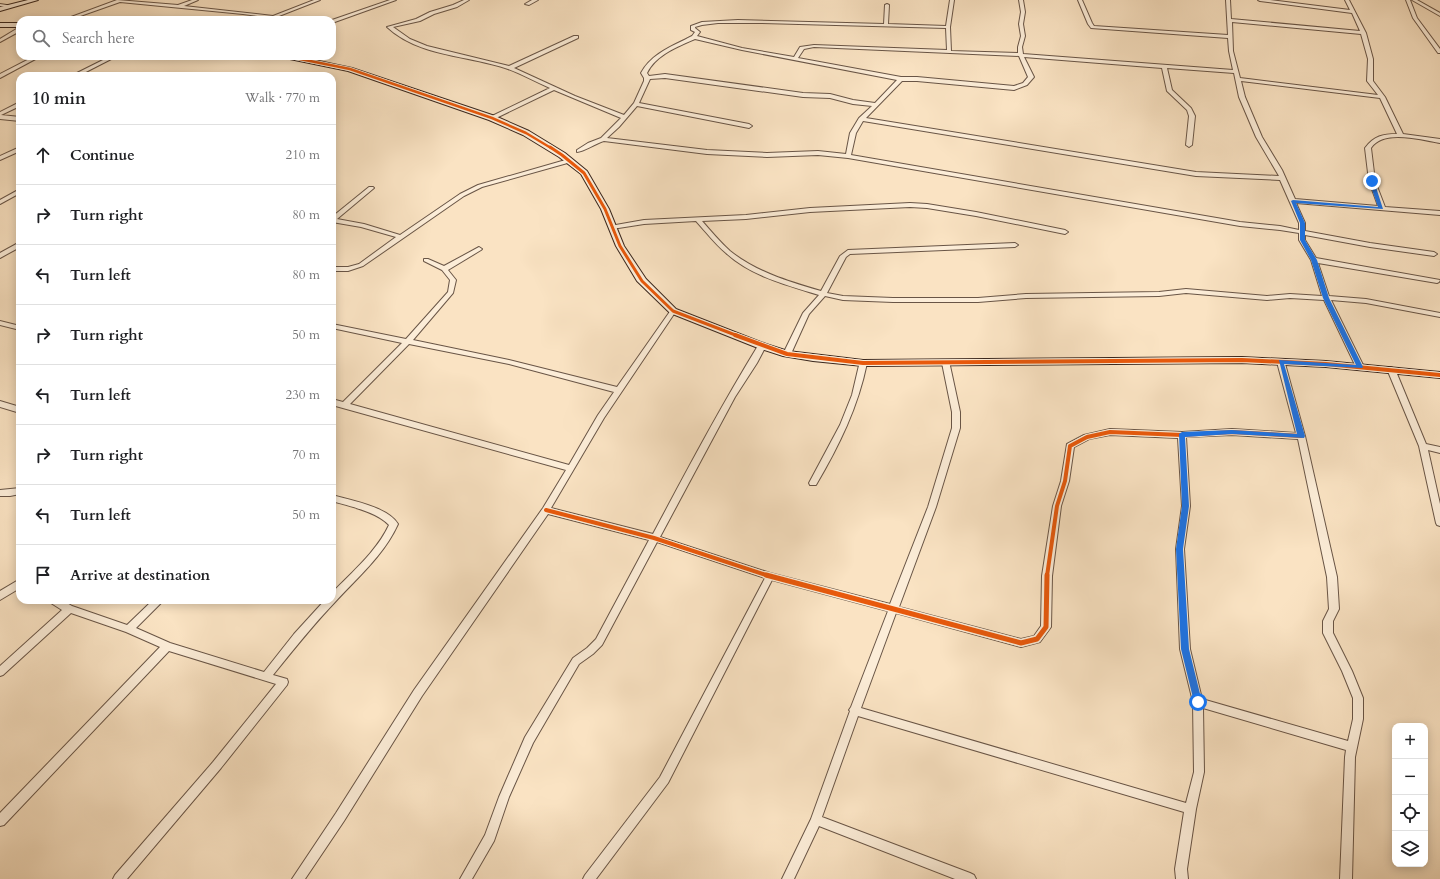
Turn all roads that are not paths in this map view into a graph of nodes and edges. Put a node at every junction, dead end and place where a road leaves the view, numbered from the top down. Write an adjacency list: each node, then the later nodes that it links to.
1 (35, 0): 19 (street)
2 (121, 0): 20 (street); 23 (street)
3 (196, 0): 20 (street)
4 (318, 0): 24 (street)
5 (394, 0): 27 (street)
6 (467, 0): 45 (street)
7 (536, 0): 17 (street)
8 (952, 0): 31 (street)
9 (1020, 0): 40 (street)
10 (1080, 0): 34 (street)
11 (1228, 0): 26 (street)
12 (1260, 0): 22 (street)
13 (1347, 0): 22 (street)
14 (1408, 0): 39 (street)
15 (1414, 0): 25 (street)
16 (0, 4): 19 (street)
17 (527, 4)
18 (887, 5): 30 (street)
19 (11, 6): 21 (street)
20 (178, 7): 24 (street)
21 (0, 9)
22 (1353, 12): 33 (street)
23 (76, 16)
24 (275, 16)
25 (1440, 16)
26 (1229, 20): 33 (street); 34 (street)
27 (336, 21)
28 (0, 25): 29 (street)
29 (16, 25)
30 (886, 25): 31 (street); 36 (street)
31 (948, 27): 38 (street)
32 (16, 31): 37 (street)
33 (1364, 33): 53 (street)
34 (1231, 36): 49 (street)
35 (576, 37): 45 (street)
36 (694, 37): 41 (street); 50 (street)
37 (0, 41)
38 (949, 51): 40 (street); 41 (street)
39 (1440, 52)
40 (1021, 55): 46 (street); 51 (street)
41 (795, 59): 51 (street)
42 (31, 60): 48 (street)
43 (107, 60): 47 (street)
44 (304, 60): 60 (street)
45 (510, 68): 52 (street)
46 (1164, 68): 49 (street); 66 (street)
47 (82, 72)
48 (0, 76)
49 (1238, 76): 53 (street); 72 (street)
50 (647, 78): 54 (street); 55 (street)
51 (901, 79): 55 (street)
52 (555, 88): 58 (street); 60 (street)
53 (1382, 98): 63 (street)
54 (636, 104): 58 (street); 62 (street)
55 (876, 104): 61 (street)
56 (16, 106): 57 (street)
57 (0, 116): 59 (street)
58 (625, 117): 64 (street)
59 (16, 118)
60 (492, 118): 71 (street)
61 (861, 120): 69 (street); 72 (street)
62 (749, 126)
63 (1401, 136): 65 (street); 77 (street)
64 (604, 139): 68 (street); 69 (street)
65 (1440, 141)
66 (1189, 145)
67 (16, 151): 70 (street)
68 (579, 151)
69 (848, 156): 84 (street)
70 (0, 158)
71 (569, 161): 82 (street); 85 (street)
72 (1282, 178): 75 (street)
73 (371, 188): 79 (street)
74 (16, 193): 76 (street)
75 (1293, 201): 77 (street); 84 (street)
76 (0, 202)
77 (1382, 208): 78 (street)
78 (1440, 213)
79 (336, 217)
80 (698, 220): 82 (street); 83 (street); 98 (street)
81 (336, 221): 85 (street)
82 (612, 227): 100 (street)
83 (1065, 232)
84 (1302, 232): 91 (street); 94 (street)
85 (401, 237): 95 (street)
86 (1015, 245): 98 (street)
87 (16, 247): 89 (street)
88 (479, 249): 96 (street)
89 (12, 250): 90 (street); 92 (street)
90 (16, 251)
91 (1434, 254)
92 (0, 256)
93 (426, 260): 96 (street)
94 (1314, 260): 97 (street); 99 (street)
95 (336, 269)
96 (444, 269): 105 (street)
97 (1437, 281)
98 (823, 294): 99 (street); 107 (street)
99 (1326, 298): 101 (street); 111 (street)
100 (673, 312): 106 (street); 114 (street)
101 (1440, 315)
102 (2, 326): 104 (street)
103 (336, 327): 105 (street)
104 (16, 328)
105 (407, 342): 114 (street); 117 (street)
106 (762, 346): 107 (street); 130 (street)
107 (787, 354): 109 (street)
108 (1281, 362): 110 (street); 111 (street); 120 (street)
109 (864, 363): 110 (street); 124 (street)
110 (946, 363): 139 (street)
111 (1360, 367): 112 (street)
112 (1391, 369): 113 (street); 121 (street)
113 (1440, 375)
114 (618, 390): 123 (street)
115 (336, 403): 117 (street)
116 (0, 404): 118 (street)
117 (345, 405): 123 (street)
118 (16, 409)
119 (1182, 434): 120 (street); 139 (street); 144 (street)
120 (1301, 436): 146 (street)
121 (1423, 446): 122 (street); 129 (street)
122 (1440, 450)
123 (570, 468): 128 (street)
124 (813, 483)
125 (16, 492): 126 (street)
126 (0, 493)
127 (336, 499): 133 (street)
128 (546, 510): 130 (street); 150 (street)
129 (1440, 523)
130 (654, 538): 131 (street); 152 (street)
131 (770, 576): 139 (street); 153 (street)
132 (16, 586): 134 (street)
133 (336, 595)
134 (0, 596)
135 (61, 604): 138 (street)
136 (155, 604): 140 (street)
137 (327, 604): 143 (street)
138 (69, 609): 140 (street); 142 (street)
139 (894, 610): 145 (street)
140 (129, 629): 141 (street)
141 (167, 646): 143 (street); 149 (street)
142 (0, 672)
143 (266, 677): 151 (street)
144 (1198, 702): 146 (street); 147 (street)
145 (854, 710): 147 (street); 148 (street)
146 (1353, 747): 157 (street)
147 (1190, 809): 156 (street)
148 (816, 820): 154 (street); 155 (street)
149 (0, 821)
150 (304, 877)
151 (119, 879)
152 (466, 879)
153 (589, 879)
154 (788, 879)
155 (970, 879)
156 (1182, 879)
157 (1346, 879)

